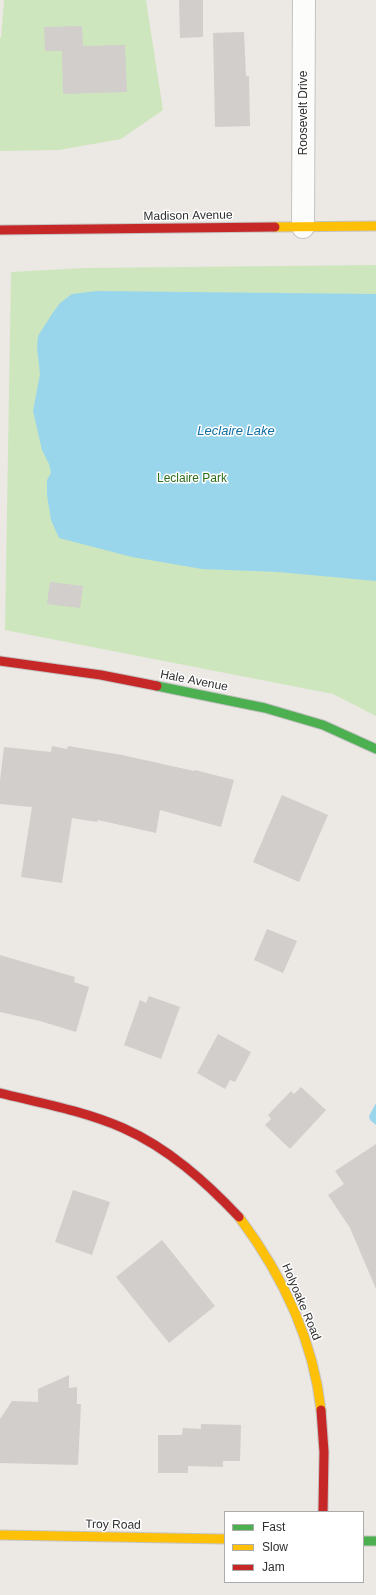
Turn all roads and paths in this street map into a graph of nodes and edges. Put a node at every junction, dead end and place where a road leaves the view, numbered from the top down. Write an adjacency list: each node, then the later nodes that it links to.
1 (304, 0): 3 (street, Roosevelt Drive)
2 (376, 226): 3 (street, Madison Avenue)
3 (303, 227): 4 (street, Madison Avenue)
4 (0, 230)
5 (0, 661): 6 (street, Hale Avenue)
6 (376, 749)
7 (0, 1093): 8 (street, Holyoake Road)
8 (322, 1511)
9 (0, 1535): 10 (street, Troy Road)
10 (224, 1539)
11 (364, 1541): 12 (street)
12 (376, 1541)

